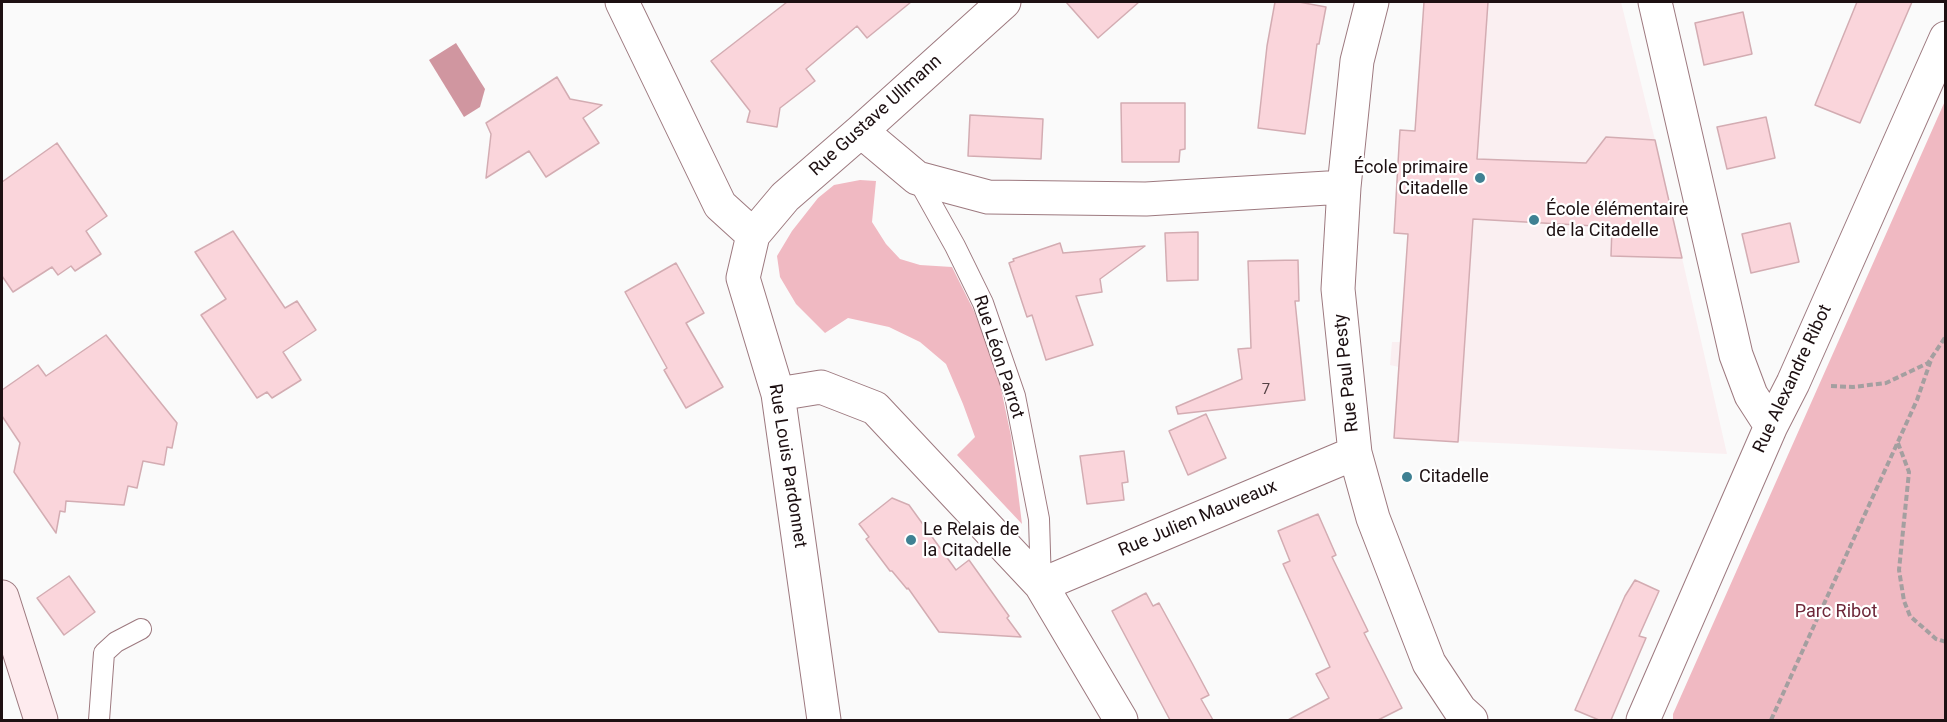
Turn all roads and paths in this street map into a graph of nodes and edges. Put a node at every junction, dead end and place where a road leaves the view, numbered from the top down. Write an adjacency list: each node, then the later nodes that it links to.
1 (622, 2): 9 (street)
2 (1004, 2): 6 (street, Rue Gustave Ullmann)
3 (1372, 2): 8 (street, Rue Paul Pesty)
4 (1655, 2): 14 (street)
5 (1946, 38): 12 (street, Rue Alexandre Ribot)
6 (861, 131): 7 (street, Rue Léon Parrot); 9 (street, Rue Gustave Ullmann)
7 (917, 178): 8 (street, Rue Léon Parrot); 17 (lane, Rue Léon Parrot)
8 (1344, 187): 16 (street, Rue Paul Pesty)
9 (753, 235): 13 (street, Rue Louis Pardonnet)
10 (1946, 336): 11 (path)
11 (1931, 360): 12 (path); 15 (path)
12 (1793, 383): 14 (street, Rue Alexandre Ribot)
13 (778, 394): 17 (street); 23 (street, Rue Louis Pardonnet)
14 (1771, 426): 26 (street, Rue Alexandre Ribot)
15 (1898, 442): 20 (path); 27 (path)
16 (1355, 453): 17 (street, Rue Julien Mauveaux); 25 (street, Rue Paul Pesty)
17 (1041, 585): 24 (street)
18 (2, 597): 21 (main road)
19 (141, 629): 22 (lane)
20 (1946, 642)
21 (41, 720)
22 (99, 720)
23 (824, 720)
24 (1121, 720)
25 (1471, 720)
26 (1643, 720)
27 (1771, 720)

